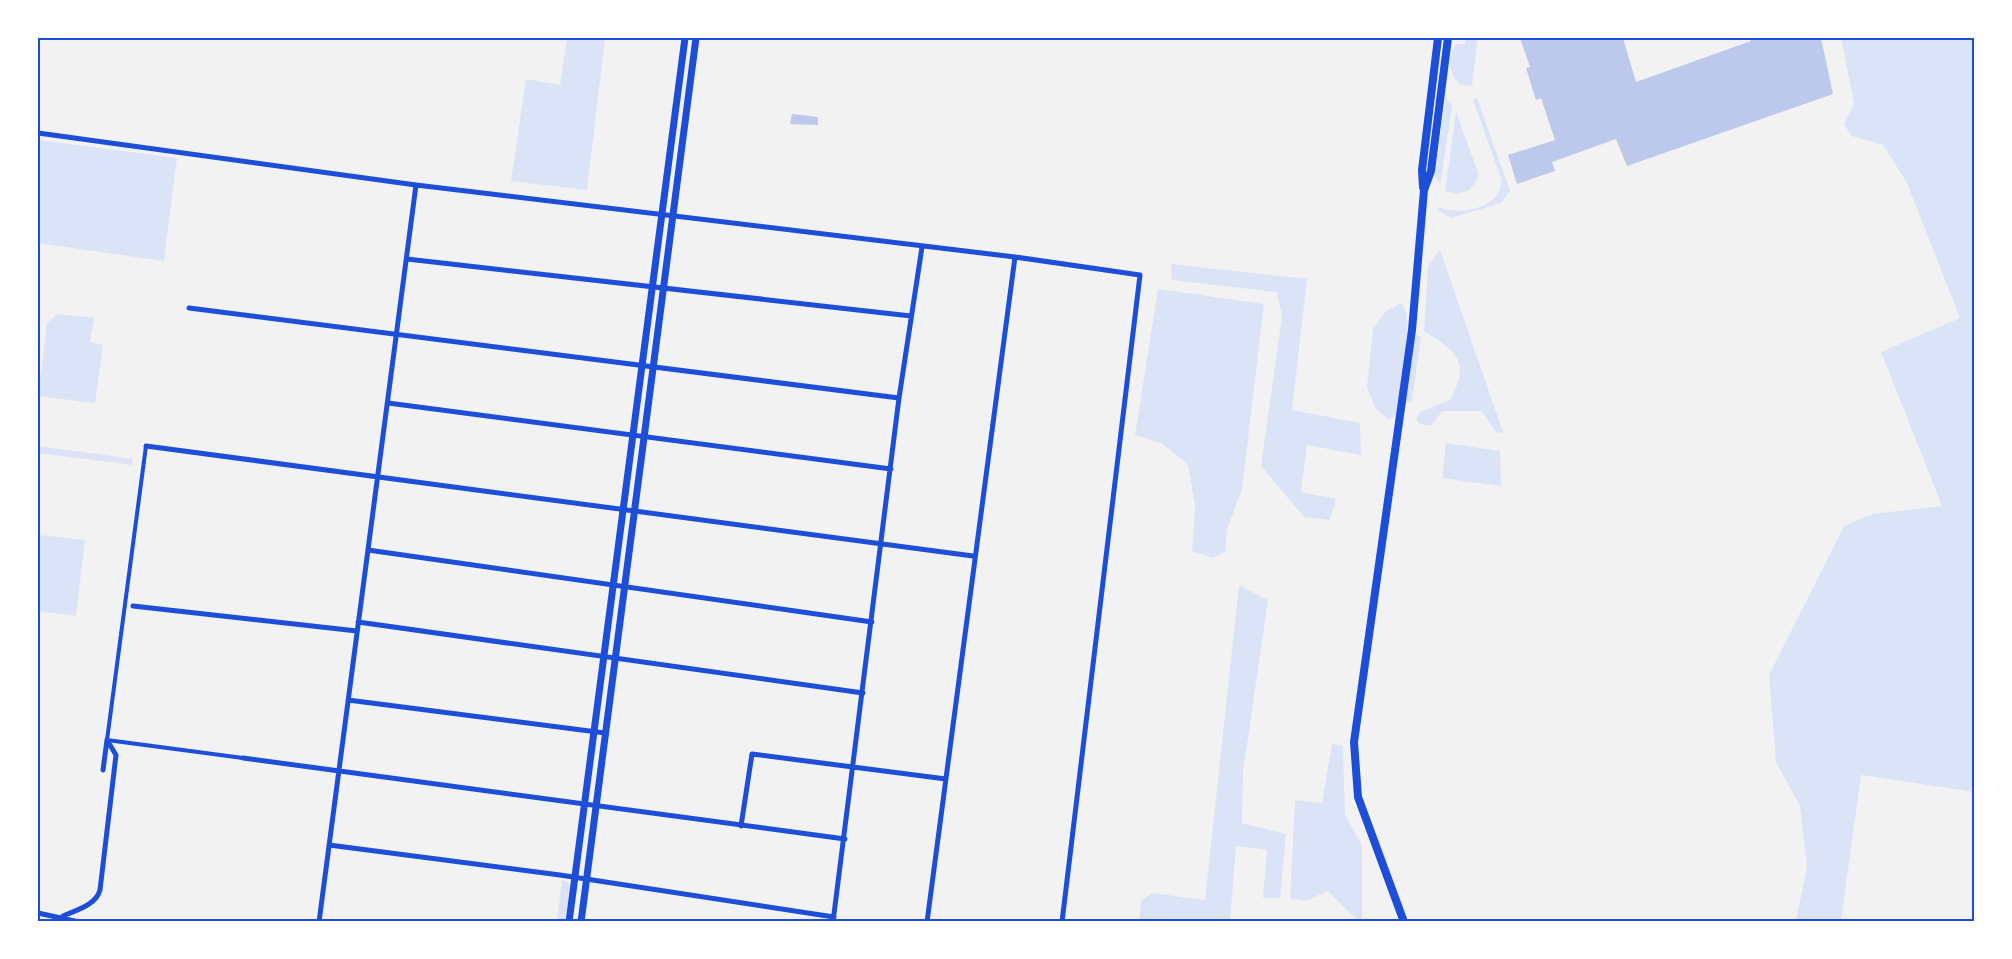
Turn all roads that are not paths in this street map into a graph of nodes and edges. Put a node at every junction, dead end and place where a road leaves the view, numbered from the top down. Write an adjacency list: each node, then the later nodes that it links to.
1 (685, 38): 8 (street)
2 (696, 38): 9 (street)
3 (1438, 38): 7 (main road)
4 (1448, 38): 7 (main road)
5 (38, 132): 6 (street)
6 (416, 185): 8 (street); 12 (street)
7 (1424, 190): 66 (main road)
8 (660, 215): 9 (street); 13 (street)
9 (672, 217): 10 (street); 14 (street)
10 (922, 247): 11 (street); 16 (street)
11 (1015, 257): 31 (street); 65 (street)
12 (407, 260): 13 (street); 17 (street)
13 (651, 289): 14 (street); 18 (street)
14 (662, 290): 16 (street); 19 (street)
15 (189, 308): 17 (street)
16 (911, 316): 20 (street)
17 (397, 336): 18 (street); 21 (street)
18 (641, 365): 19 (street); 22 (street)
19 (652, 366): 20 (street); 23 (street)
20 (899, 398): 25 (street)
21 (388, 402): 22 (street); 26 (street)
22 (632, 435): 23 (street); 27 (street)
23 (644, 437): 25 (street); 28 (street)
24 (146, 446): 26 (street); 44 (street)
25 (891, 469): 29 (street)
26 (378, 477): 27 (street); 30 (street)
27 (622, 511): 28 (street); 32 (street)
28 (633, 513): 29 (street); 33 (street)
29 (881, 545): 31 (street); 36 (street)
30 (368, 550): 32 (street); 35 (street)
31 (973, 556): 49 (street)
32 (612, 586): 33 (street); 38 (street)
33 (623, 587): 36 (street); 39 (street)
34 (133, 606): 37 (street)
35 (358, 622): 37 (street); 38 (street)
36 (872, 622): 40 (street)
37 (357, 631): 41 (street)
38 (603, 656): 39 (street); 42 (street)
39 (614, 658): 40 (street); 43 (street)
40 (863, 693): 46 (street)
41 (348, 700): 42 (street); 48 (street)
42 (594, 732): 43 (street); 50 (street)
43 (605, 733): 51 (street)
44 (107, 740): 45 (street); 47 (street); 58 (street)
45 (243, 758): 48 (street)
46 (854, 767): 49 (street); 52 (street); 53 (street)
47 (103, 770)
48 (338, 770): 50 (street); 54 (street)
49 (946, 779): 64 (street)
50 (585, 805): 51 (street); 55 (street)
51 (596, 806): 52 (street); 56 (street)
52 (741, 826): 53 (street)
53 (845, 839): 59 (street)
54 (329, 845): 55 (street); 61 (street)
55 (575, 878): 56 (street); 62 (street)
56 (586, 880): 59 (street); 63 (street)
57 (38, 913): 58 (street)
58 (63, 916): 60 (street)
59 (833, 919)
60 (79, 921)
61 (319, 921)
62 (569, 921)
63 (581, 921)
64 (927, 921)
65 (1062, 921)
66 (1404, 921)

